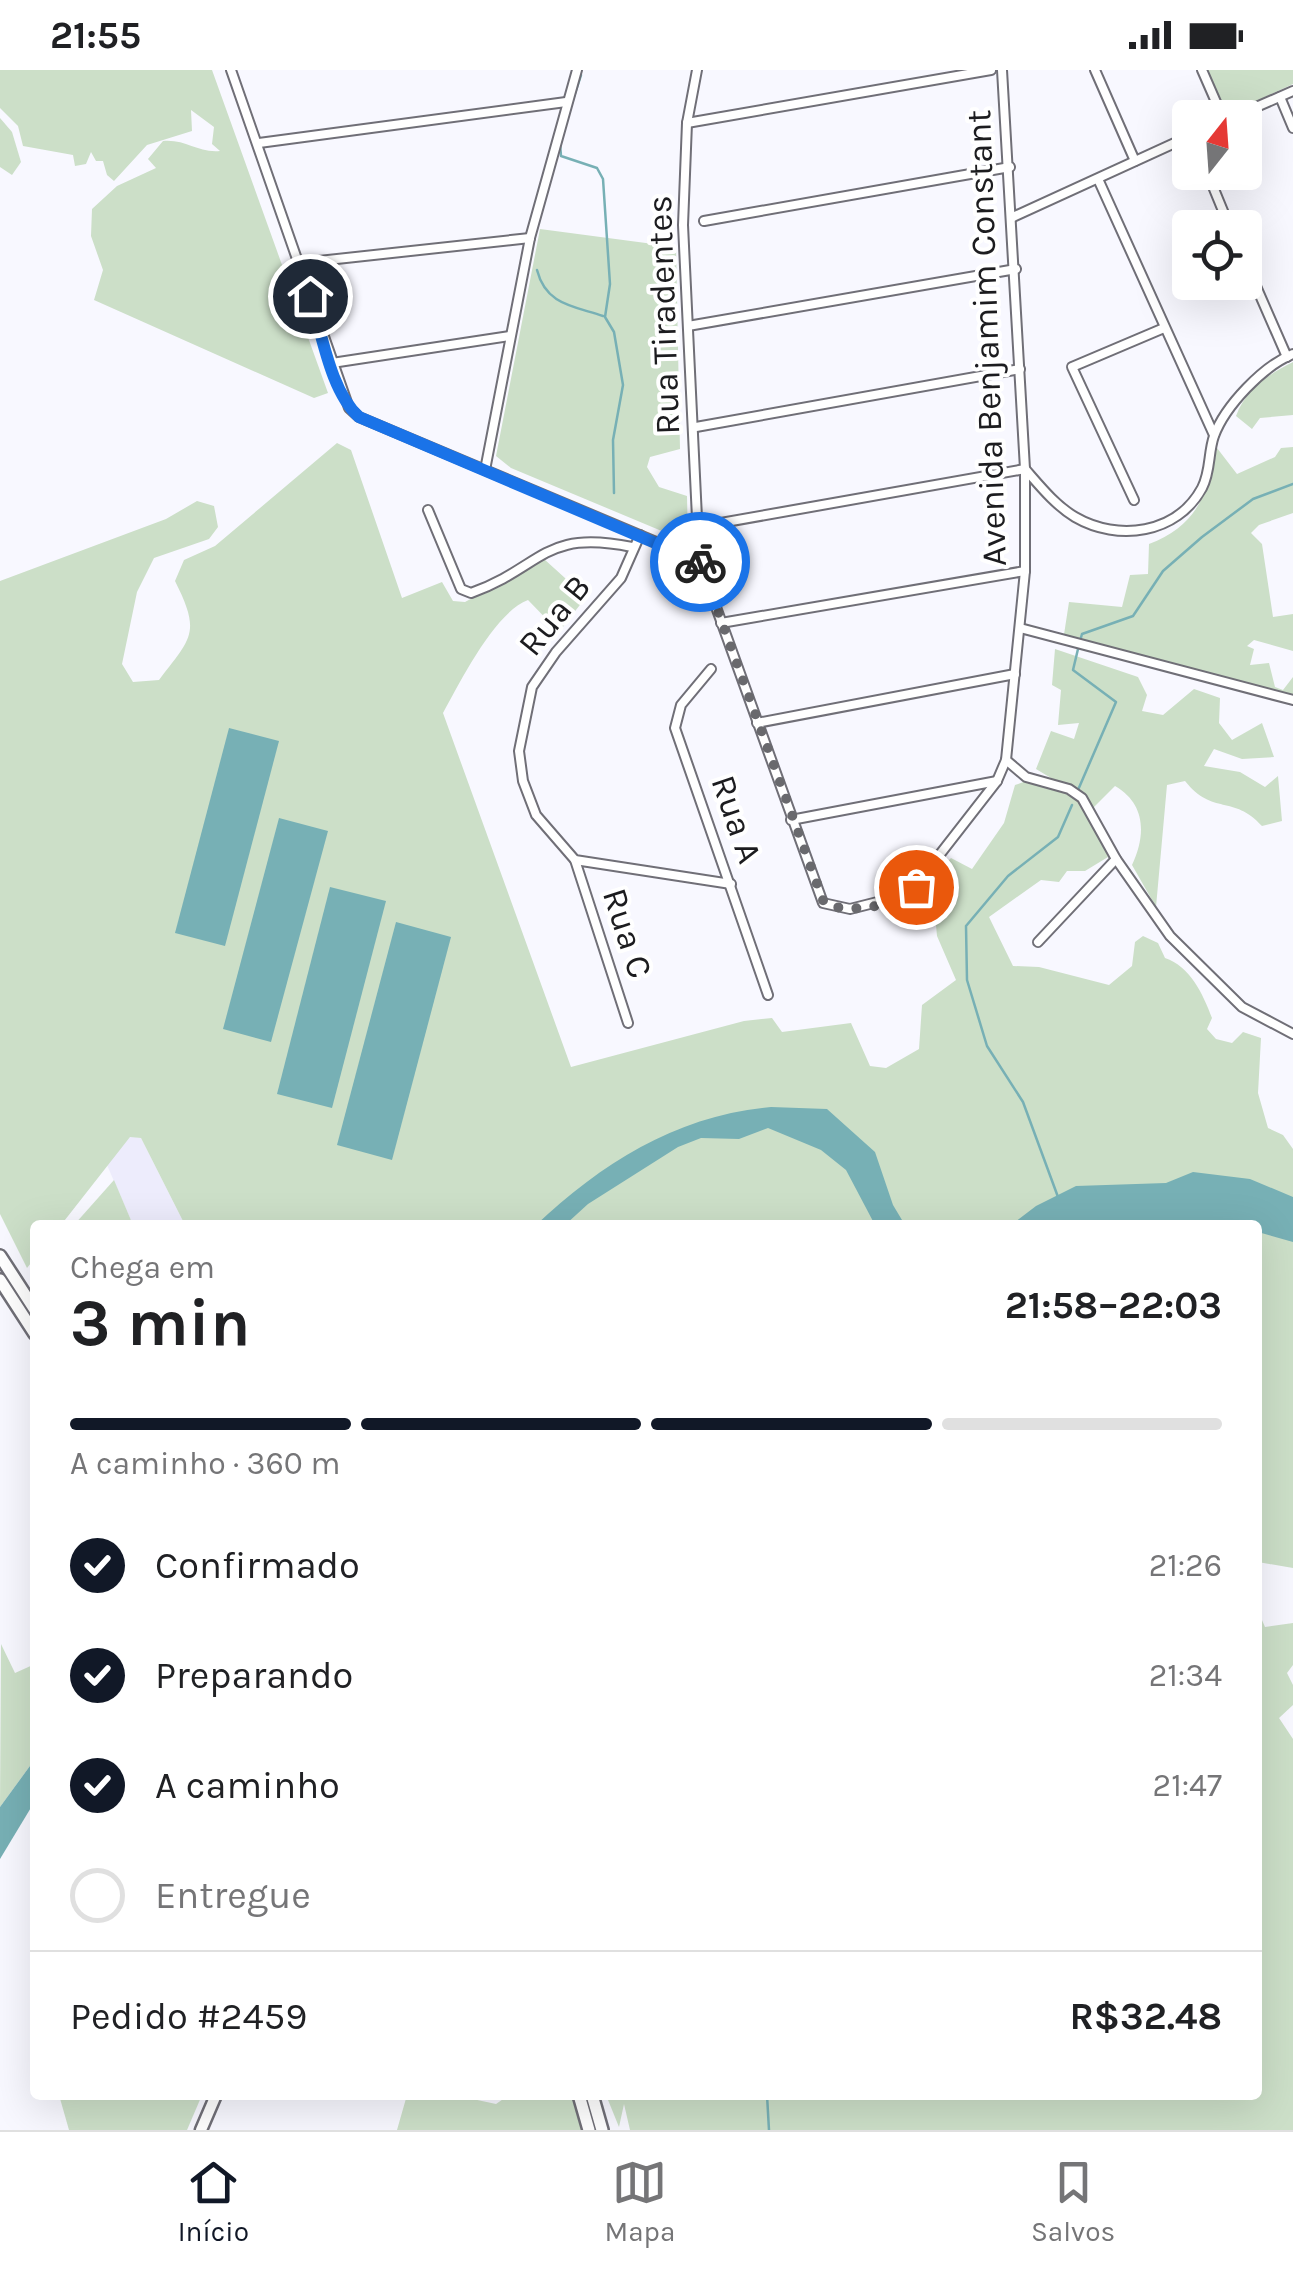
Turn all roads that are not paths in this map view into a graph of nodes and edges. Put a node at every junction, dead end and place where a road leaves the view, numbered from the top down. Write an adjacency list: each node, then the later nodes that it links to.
1 (230, 70): 15 (street)
2 (577, 70): 11 (street)
3 (698, 70): 13 (street, Rua Tiradentes)
4 (991, 70): 13 (street)
5 (1002, 70): 18 (street, Avenida Benjamim Constant)
6 (1094, 70): 17 (street)
7 (1202, 70): 10 (street)
8 (1293, 91): 9 (street)
9 (1280, 97): 12 (street); 14 (street)
10 (1214, 100)
11 (566, 102): 15 (street); 22 (street)
12 (1262, 105)
13 (687, 124): 26 (street, Rua Tiradentes)
14 (1293, 128)
15 (259, 142): 23 (street)
16 (1172, 144): 17 (street)
17 (1136, 161): 19 (street)
18 (1010, 167): 20 (street, Avenida Benjamim Constant); 21 (street)
19 (1098, 179): 20 (street); 27 (street)
20 (1014, 216): 24 (street, Avenida Benjamim Constant)
21 (704, 221)
22 (530, 238): 23 (street); 28 (street)
23 (300, 263): 30 (street)
24 (1016, 269): 26 (street); 31 (street, Avenida Benjamim Constant)
25 (1262, 297): 29 (street)
26 (688, 326): 32 (street, Rua Tiradentes)
27 (1164, 328): 33 (street); 36 (street)
28 (510, 336): 30 (street); 35 (street)
29 (1290, 356): 33 (street)
30 (332, 363): 35 (street)
31 (1020, 369): 32 (street); 34 (street, Avenida Benjamim Constant)
32 (696, 427): 38 (street, Rua Tiradentes)
33 (1214, 435): 34 (street)
34 (1025, 469): 38 (street); 42 (street, Avenida Benjamim Constant)
35 (485, 470): 39 (street)
36 (1134, 500)
37 (428, 510): 40 (street)
38 (698, 528): 41 (street, Rua Tiradentes)
39 (640, 535): 40 (street, Rua B); 41 (street)
40 (632, 547): 53 (street, Rua B)
41 (699, 560): 43 (street)
42 (1025, 571): 43 (street); 44 (street, Avenida Benjamim Constant)
43 (721, 623): 48 (street)
44 (1020, 628): 46 (street, Avenida Benjamim Constant); 47 (street)
45 (711, 668): 54 (street, Rua A)
46 (1015, 674): 48 (street); 49 (street, Avenida Benjamim Constant)
47 (1293, 700)
48 (757, 724): 51 (street)
49 (1006, 760): 50 (street, Avenida Benjamim Constant); 52 (street)
50 (997, 781): 51 (street); 51 (street)
51 (791, 820)
52 (1116, 859): 55 (street); 58 (street)
53 (575, 860): 54 (street); 57 (street, Rua C)
54 (730, 884): 56 (street, Rua A)
55 (1038, 942)
56 (768, 995)
57 (628, 1024)
58 (1293, 1034)
59 (0, 1256): 61 (main road)
60 (0, 1280): 62 (main road)
61 (30, 1302)
62 (30, 1326)
63 (214, 2100): 66 (street)
64 (580, 2100): 67 (main road)
65 (593, 2100): 68 (main road)
66 (202, 2130)
67 (588, 2130)
68 (602, 2130)

